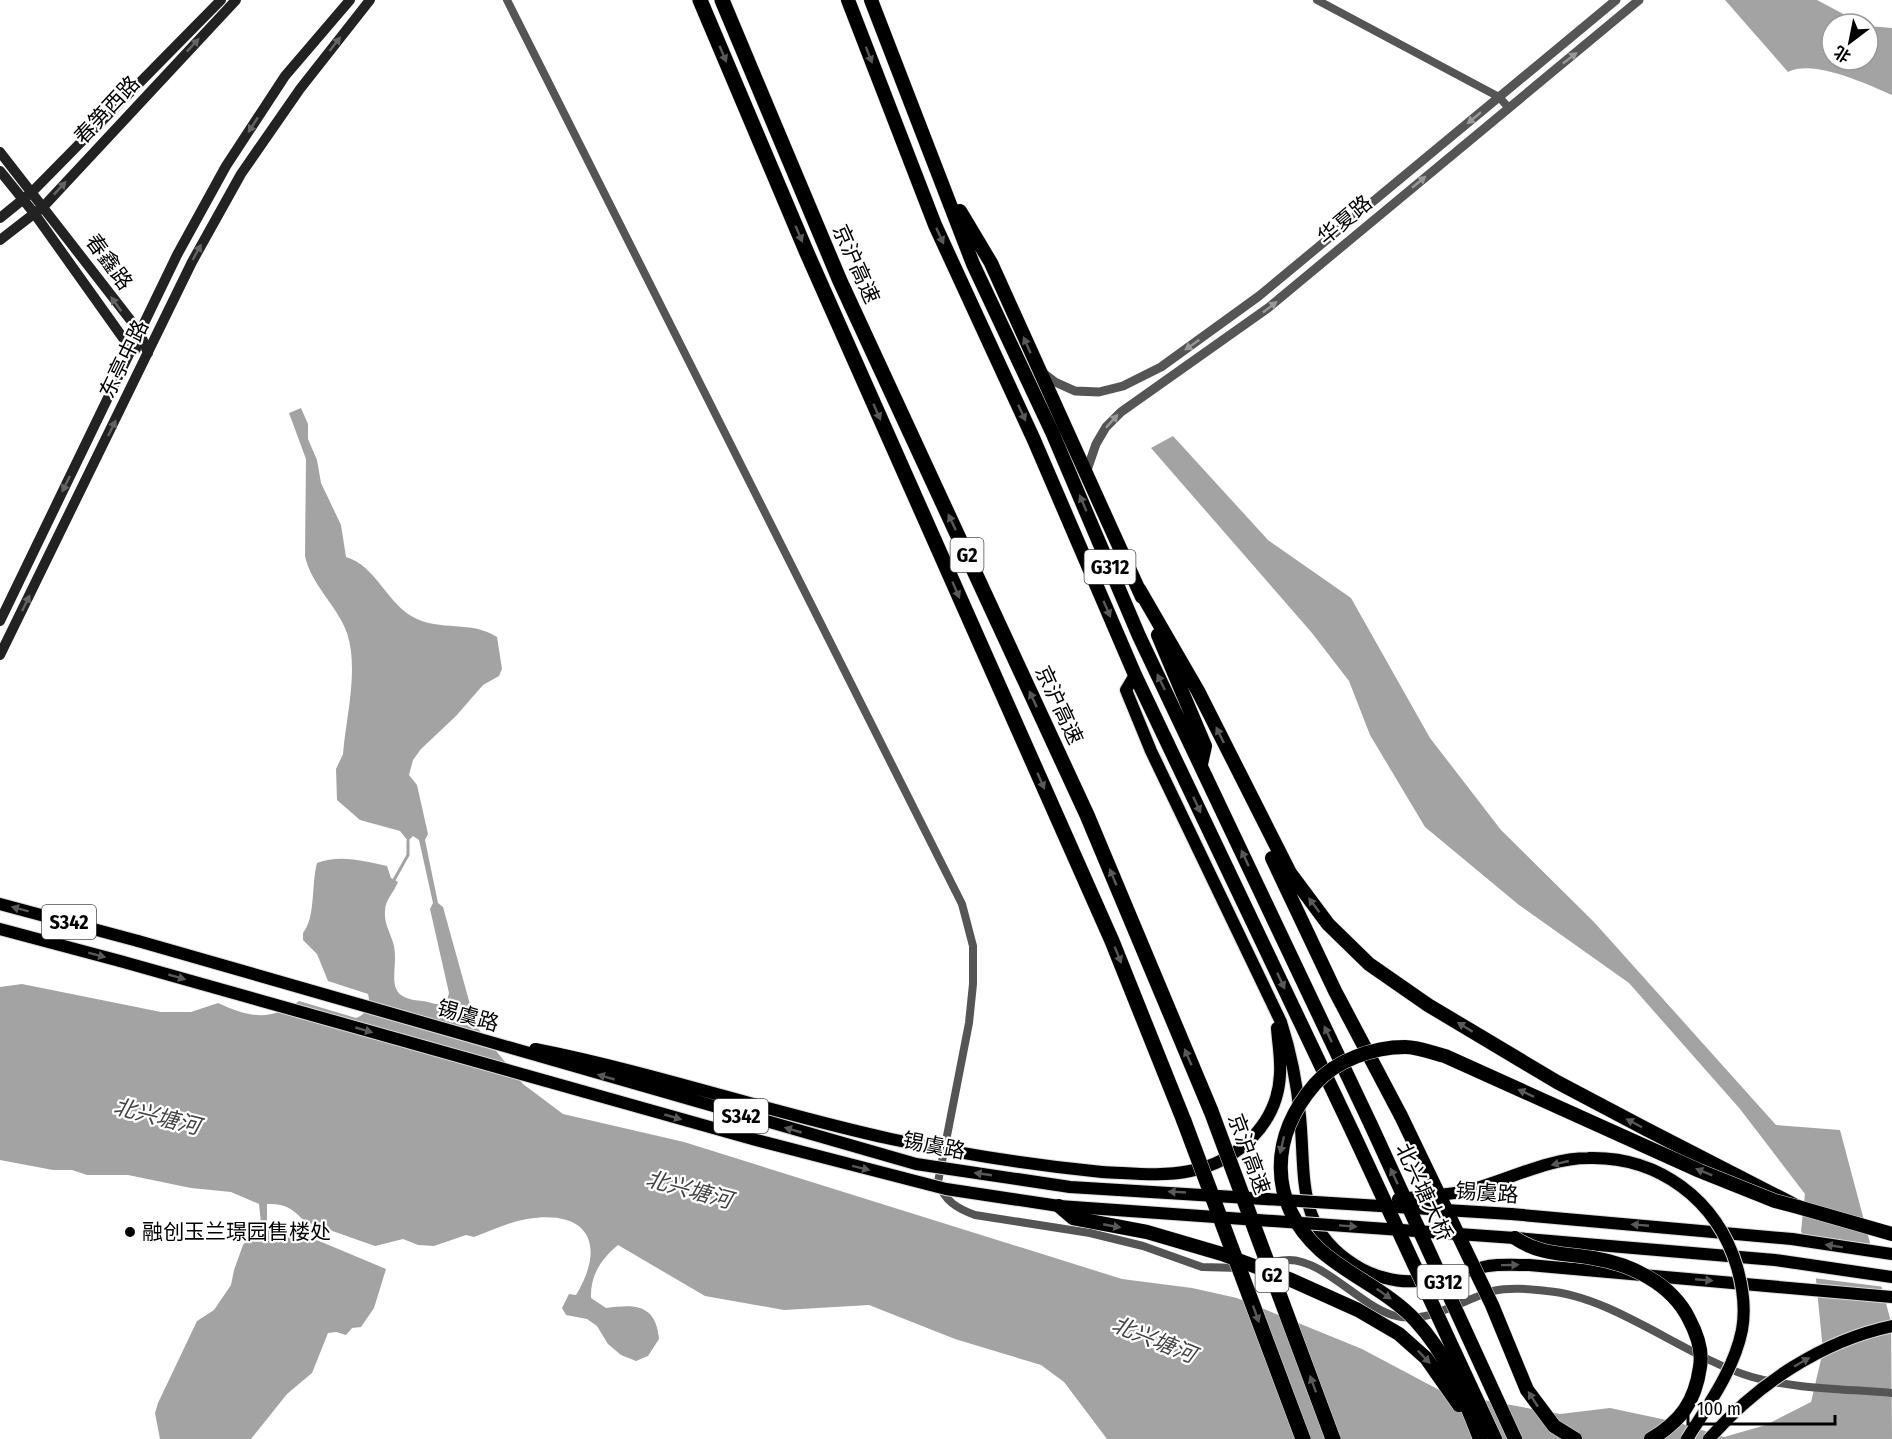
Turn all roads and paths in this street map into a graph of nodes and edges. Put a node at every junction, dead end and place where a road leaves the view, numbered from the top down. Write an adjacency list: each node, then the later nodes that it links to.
1 (221, 0): 18 (main road, 春笋西路)
2 (236, 0): 20 (main road, 春笋西路, one-way to 2)
3 (350, 0): 24 (main road, 东亭中路, one-way to 24)
4 (370, 0): 26 (main road, 东亭中路, one-way to 4)
5 (507, 0): 48 (street)
6 (700, 0): 49 (highway, 京沪高速 / G2, one-way to 49, bridge)
7 (722, 0): 50 (highway, 京沪高速 / G2, one-way to 7, bridge)
8 (848, 0): 32 (highway, G312, one-way to 32)
9 (871, 0): 17 (highway, G312)
10 (1317, 0): 13 (street)
11 (1616, 0): 13 (street, 华夏路)
12 (1639, 0): 14 (street, 华夏路, one-way to 12)
13 (1499, 97): 14 (street); 27 (street, 华夏路, one-way to 27)
14 (1508, 107): 28 (street, 华夏路, one-way to 14)
15 (0, 152): 18 (main road, 春鑫路)
16 (0, 171): 19 (main road, 春鑫路)
17 (941, 180): 27 (highway, one-way to 17); 34 (highway, G312, one-way to 17)
18 (32, 192): 19 (main road, 春笋西路); 20 (main road, 春鑫路)
19 (23, 200): 21 (main road, 春鑫路); 22 (main road, 春笋西路)
20 (44, 206): 21 (main road, 春笋西路); 24 (main road, 春鑫路, one-way to 20)
21 (34, 213): 23 (main road, 春笋西路); 25 (main road, 春鑫路)
22 (0, 218)
23 (0, 240)
24 (139, 331): 25 (main road, 东亭中路); 26 (main road, 春鑫路)
25 (131, 347): 26 (main road); 30 (main road, 东亭中路, one-way to 30)
26 (148, 353): 31 (main road, 东亭中路, one-way to 26)
27 (1037, 368): 28 (highway)
28 (1086, 472): 29 (highway)
29 (1139, 589): 33 (highway, one-way to 29); 34 (highway)
30 (0, 621)
31 (0, 655)
32 (1135, 675): 37 (main road); 52 (highway, 北兴塘大桥 / G312, one-way to 52, bridge)
33 (1233, 763): 41 (highway, one-way to 33); 54 (highway, one-way to 33, bridge)
34 (1201, 764): 53 (highway, 北兴塘大桥 / G312, one-way to 34, bridge)
35 (0, 904): 38 (main road, 锡虞路 / S342, one-way to 35, bridge)
36 (0, 929): 40 (main road, 锡虞路 / S342, one-way to 40, bridge)
37 (1275, 1011): 38 (main road, bridge); 46 (main road, one-way to 46)
38 (449, 1031): 39 (main road, 锡虞路 / S342, one-way to 38, bridge)
39 (1361, 1204): 44 (main road, 锡虞路, one-way to 39, bridge); 56 (main road, one-way to 39, bridge)
40 (1059, 1206): 43 (main road, 锡虞路, one-way to 43, bridge); 51 (highway, one-way to 51, bridge)
41 (1798, 1207): 42 (highway); 51 (highway, one-way to 51, bridge)
42 (1892, 1234)
43 (1515, 1238): 45 (main road, 锡虞路, bridge); 55 (highway, bridge)
44 (1892, 1254)
45 (1892, 1277)
46 (1892, 1297)
47 (1892, 1326): 57 (main road, one-way to 47, bridge)
48 (1892, 1393)
49 (1303, 1439)
50 (1333, 1439)
51 (1479, 1439)
52 (1495, 1439)
53 (1515, 1439)
54 (1575, 1439)
55 (1651, 1439)
56 (1688, 1439)
57 (1709, 1439)

